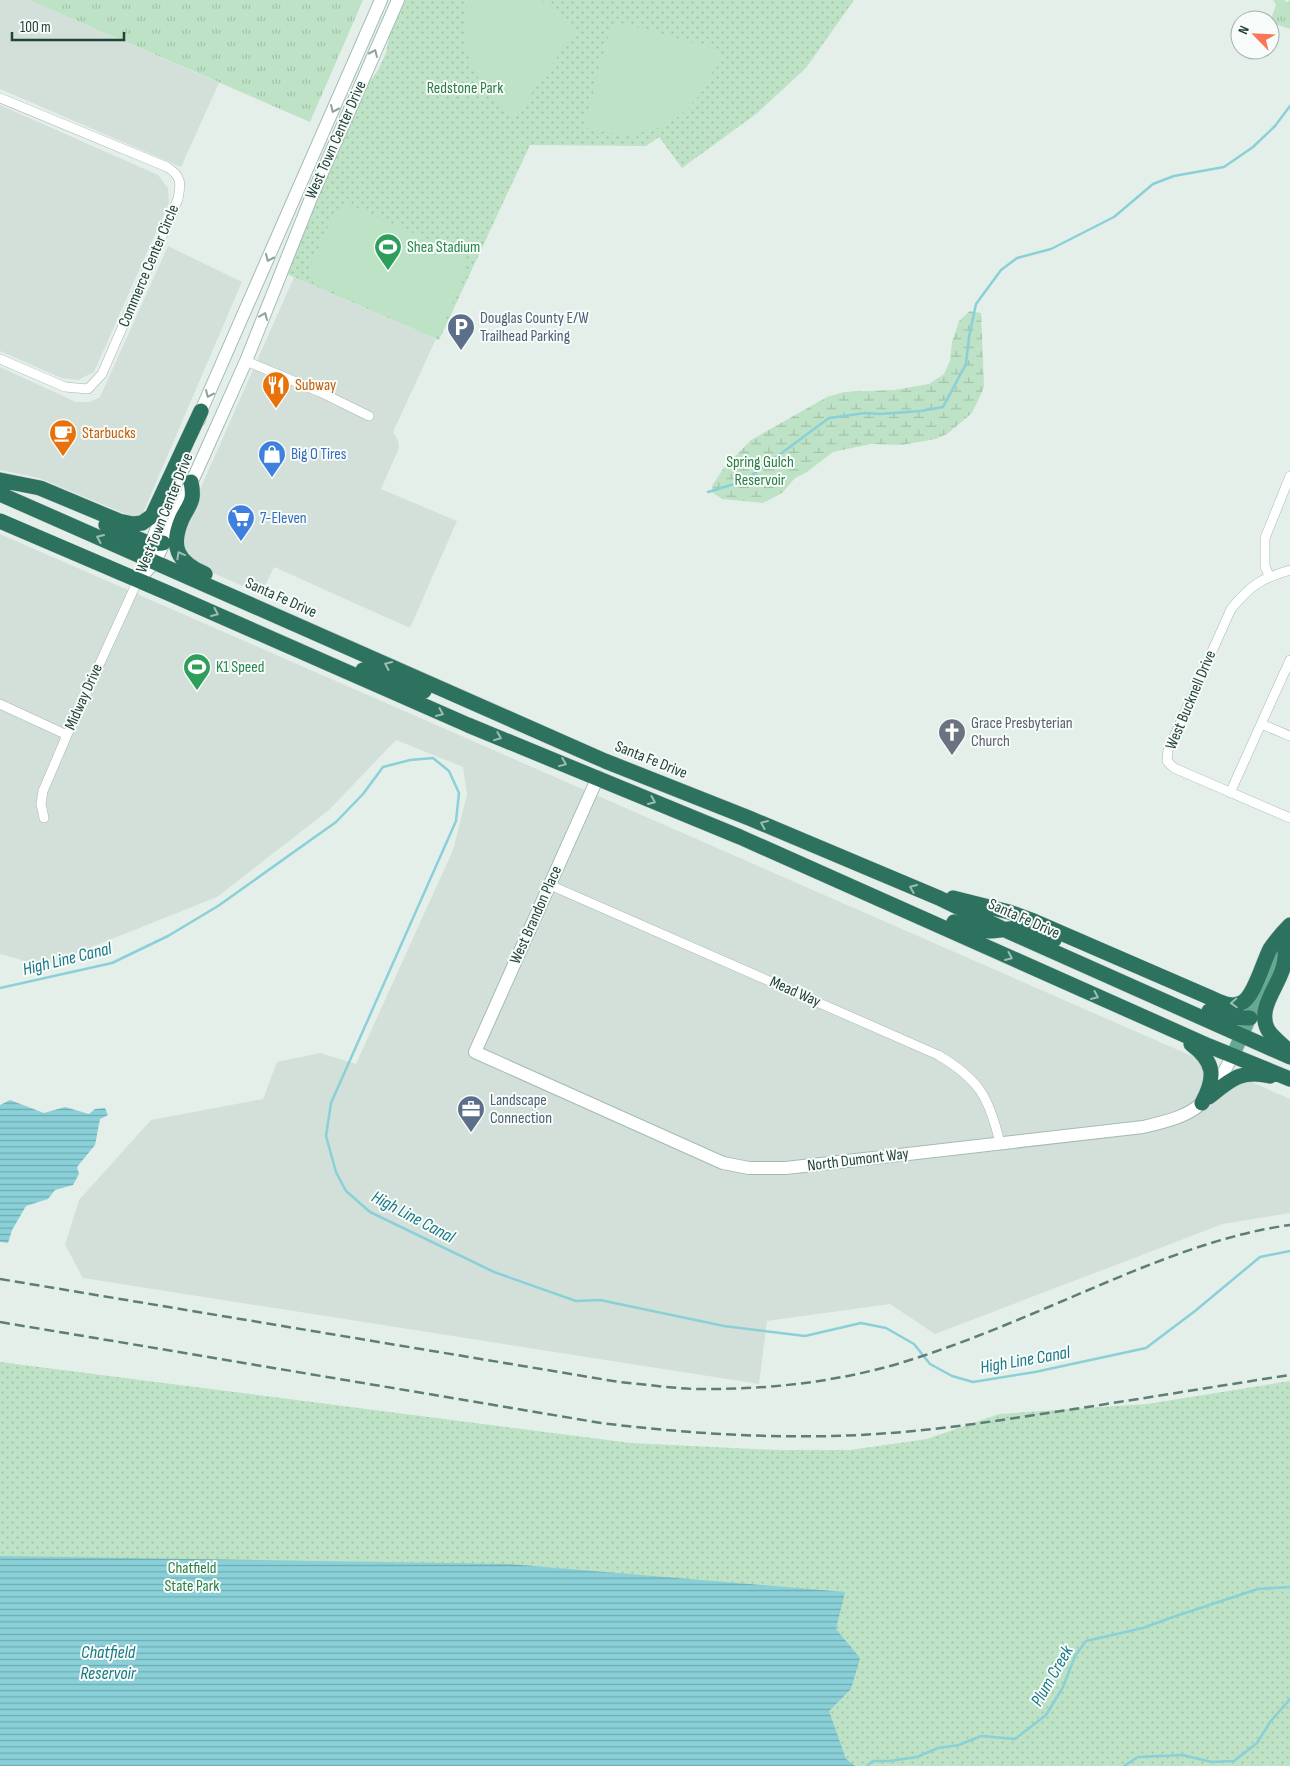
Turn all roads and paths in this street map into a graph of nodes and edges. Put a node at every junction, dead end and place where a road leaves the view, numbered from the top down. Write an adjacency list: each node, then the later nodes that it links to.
1 (381, 0): 6 (street, West Town Center Drive, one-way to 6)
2 (398, 0): 5 (street, West Town Center Drive, one-way to 2)
3 (0, 98): 4 (street, Commerce Center Circle)
4 (0, 359)
5 (246, 361): 7 (street); 9 (street, West Town Center Drive)
6 (201, 412): 10 (highway); 12 (street, West Town Center Drive)
7 (369, 416)
8 (1290, 476): 14 (street)
9 (192, 482): 12 (street, West Town Center Drive); 16 (highway, one-way to 9)
10 (0, 491): 12 (highway, Santa Fe Drive)
11 (0, 521): 15 (highway)
12 (153, 552): 15 (street, West Town Center Drive); 16 (highway, Santa Fe Drive)
13 (1290, 570): 14 (street, West Bucknell Drive)
14 (1269, 576): 25 (street, West Bucknell Drive)
15 (138, 580): 18 (highway, one-way to 18); 21 (street, Midway Drive)
16 (343, 645): 24 (highway, Santa Fe Drive, one-way to 16)
17 (1290, 660): 20 (street)
18 (329, 664): 23 (highway, one-way to 23); 24 (highway)
19 (0, 704): 21 (street)
20 (1261, 724): 22 (street); 25 (street)
21 (67, 735): 26 (street, Midway Drive)
22 (1290, 736)
23 (598, 777): 28 (highway, one-way to 28); 29 (street, West Brandon Place)
24 (647, 777): 30 (highway, Santa Fe Drive, one-way to 24)
25 (1230, 793): 27 (street, West Bucknell Drive)
26 (44, 818)
27 (1290, 818)
28 (719, 829): 32 (highway); 34 (highway, one-way to 34)
29 (550, 885): 36 (street, West Brandon Place); 42 (street, Mead Way)
30 (939, 898): 31 (highway, one-way to 30); 32 (highway, Santa Fe Drive)
31 (1288, 929): 33 (main road); 37 (highway)
32 (1005, 930): 33 (highway); 35 (highway, Santa Fe Drive)
33 (1250, 1018): 35 (main road)
34 (1174, 1030): 38 (highway); 41 (highway)
35 (1242, 1035): 38 (main road); 39 (highway, Santa Fe Drive)
36 (475, 1052): 42 (street, North Dumont Way)
37 (1290, 1052)
38 (1233, 1055): 40 (highway); 41 (street, North Dumont Way)
39 (1290, 1056)
40 (1290, 1080): 41 (highway)
41 (1206, 1100): 42 (street, North Dumont Way)
42 (1000, 1142)

